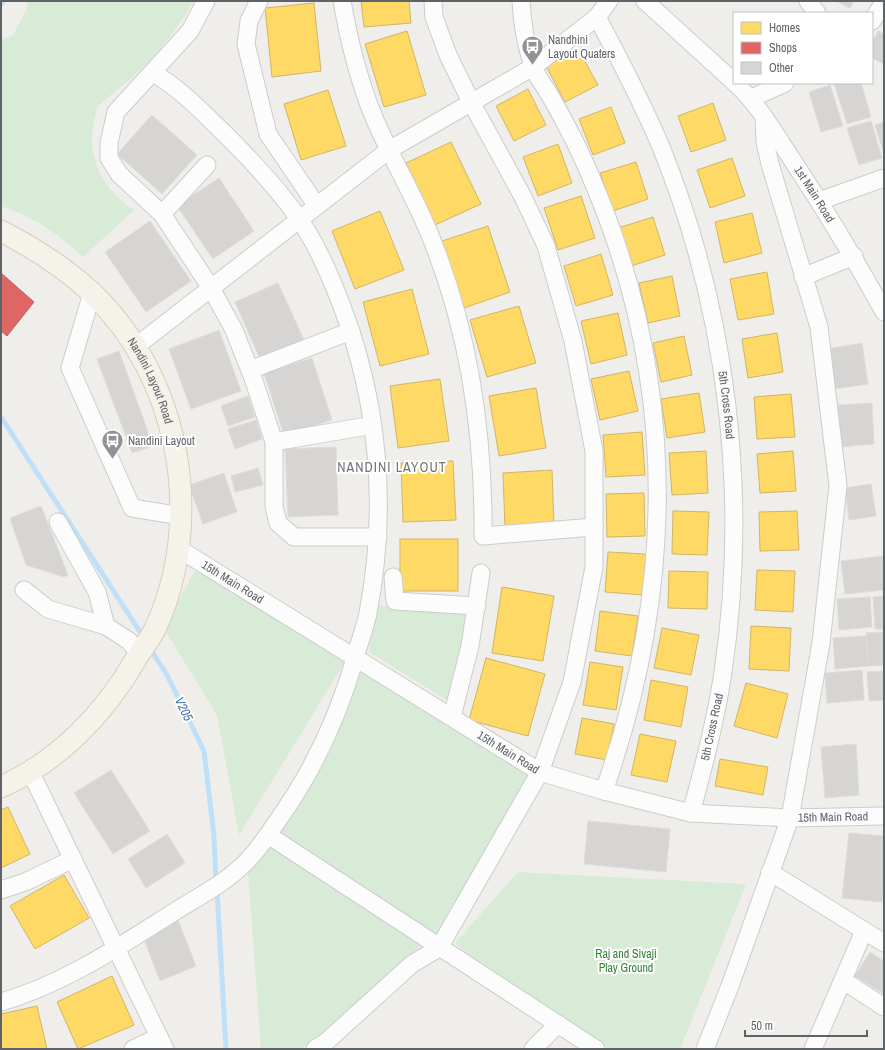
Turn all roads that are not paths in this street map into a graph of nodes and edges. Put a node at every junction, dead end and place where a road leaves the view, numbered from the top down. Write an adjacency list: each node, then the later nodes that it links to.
1 (206, 1): 14 (street)
2 (259, 1): 25 (street)
3 (342, 1): 21 (street)
4 (433, 1): 19 (street)
5 (522, 1): 13 (street)
6 (610, 1): 11 (street)
7 (645, 1): 15 (street, 1st Main Road)
8 (808, 1): 10 (street)
9 (884, 2): 12 (street)
10 (816, 12)
11 (597, 17): 13 (street); 56 (street, 5th Cross Road)
12 (873, 19)
13 (533, 67): 19 (street); 55 (street)
14 (153, 73): 26 (street); 27 (street)
15 (733, 82)
16 (735, 84): 18 (street, 1st Main Road)
17 (783, 84): 18 (street)
18 (752, 98): 20 (street, 1st Main Road)
19 (471, 102): 21 (street); 41 (street)
20 (764, 117): 24 (street, 1st Main Road); 30 (street)
21 (389, 150): 25 (street); 41 (street)
22 (207, 165): 26 (street)
23 (884, 178): 24 (street)
24 (819, 201): 29 (street, 1st Main Road)
25 (317, 206): 27 (street)
26 (162, 214): 31 (street)
27 (300, 219): 31 (street); 34 (street)
28 (1, 232): 32 (main road, Nandini Layout Road)
29 (854, 256): 30 (street); 33 (street, 1st Main Road)
30 (803, 277): 58 (street)
31 (211, 288): 35 (street); 36 (street)
32 (92, 293): 35 (main road, Nandini Layout Road); 39 (street)
33 (884, 312)
34 (351, 331): 36 (street); 37 (street)
35 (135, 347): 39 (main road, Nandini Layout Road)
36 (250, 370): 38 (street)
37 (373, 425): 38 (street); 42 (street)
38 (274, 442): 42 (street)
39 (181, 516): 43 (main road, Nandini Layout Road)
40 (58, 522): 48 (street)
41 (594, 527): 53 (street)
42 (378, 537): 50 (street)
43 (179, 549): 49 (main road, Nandini Layout Road); 50 (street, 15th Main Road)
44 (481, 573): 47 (street)
45 (393, 577): 47 (street)
46 (24, 590): 48 (street)
47 (477, 606): 51 (street)
48 (106, 626): 49 (street)
49 (140, 653): 52 (main road, Nandini Layout Road)
50 (355, 658): 51 (street, 15th Main Road); 59 (street)
51 (452, 718): 53 (street, 15th Main Road)
52 (30, 771): 54 (main road, Nandini Layout Road); 60 (street)
53 (540, 772): 55 (street, 15th Main Road); 66 (street)
54 (1, 787)
55 (604, 791): 56 (street, 15th Main Road)
56 (691, 813): 58 (street, 15th Main Road)
57 (884, 816): 58 (street, 15th Main Road)
58 (790, 818): 61 (street)
59 (268, 835): 65 (street); 66 (street)
60 (73, 859): 62 (street); 65 (street)
61 (770, 872): 63 (street); 77 (street)
62 (1, 890)
63 (864, 931): 64 (street); 67 (street)
64 (884, 943)
65 (116, 948): 68 (street); 71 (street)
66 (439, 948): 70 (street); 74 (street)
67 (844, 981): 69 (street); 72 (street)
68 (1, 1002)
69 (884, 1006)
70 (558, 1024): 75 (street); 76 (street)
71 (162, 1043): 73 (street)
72 (815, 1048)
73 (133, 1049)
74 (315, 1049)
75 (533, 1049)
76 (596, 1049)
77 (705, 1049)

